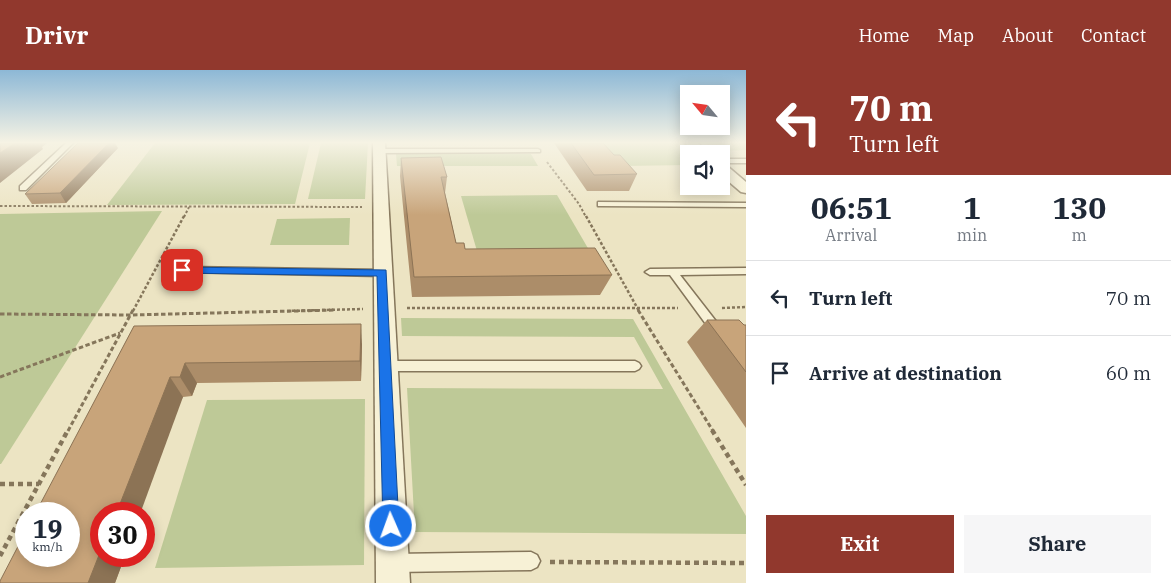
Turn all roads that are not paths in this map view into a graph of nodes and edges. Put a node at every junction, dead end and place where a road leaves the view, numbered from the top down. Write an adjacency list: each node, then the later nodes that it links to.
1 (45, 167): 4 (lane)
2 (380, 167): 9 (street)
3 (730, 176): 5 (street)
4 (23, 188)
5 (746, 189)
6 (601, 204): 7 (lane)
7 (746, 205)
8 (182, 270): 9 (lane)
9 (382, 272): 14 (street)
10 (650, 272): 11 (lane)
11 (673, 272): 12 (lane); 13 (lane)
12 (746, 272)
13 (726, 342)
14 (386, 366): 15 (lane); 17 (street)
15 (636, 366)
16 (532, 561): 17 (lane)
17 (393, 573)

